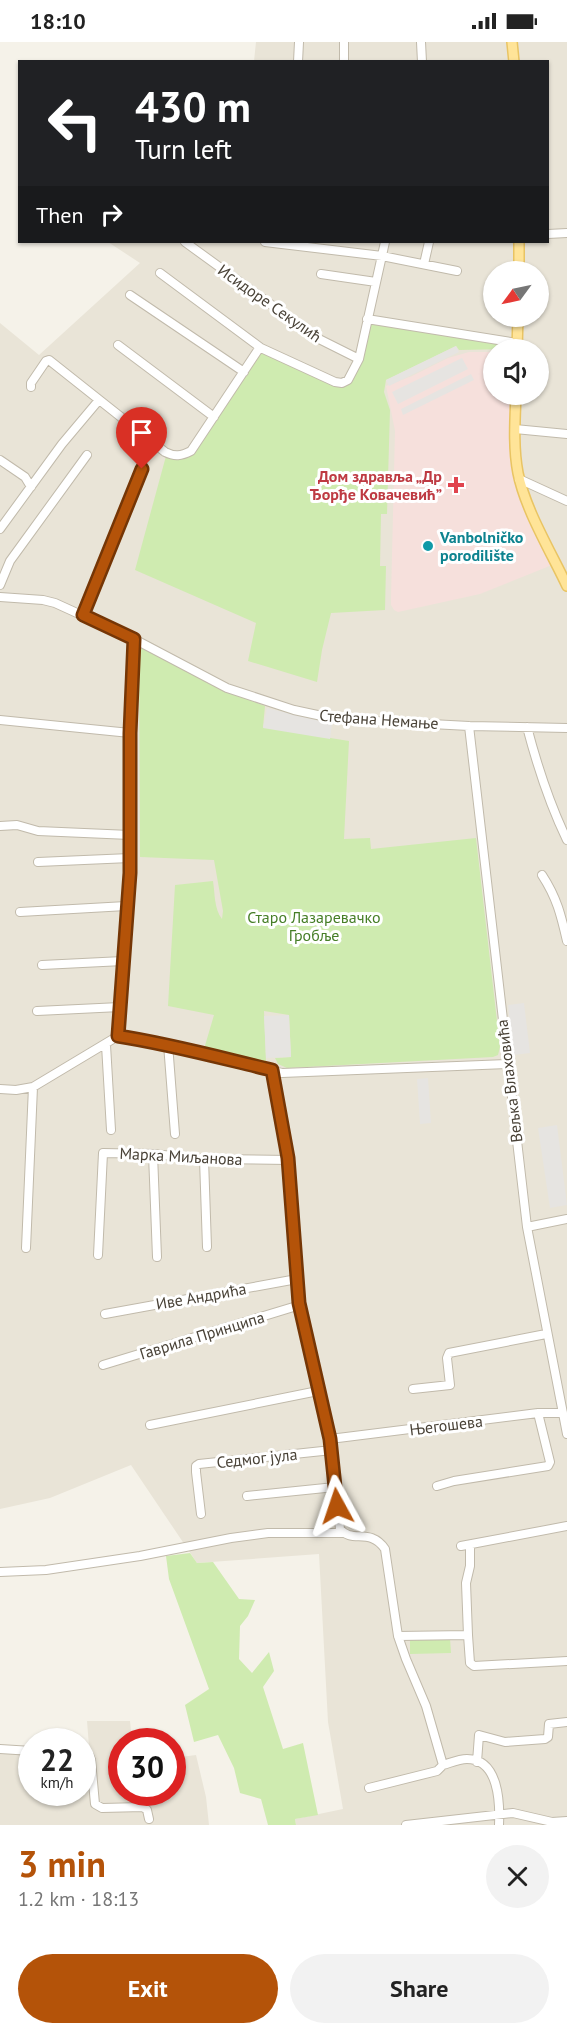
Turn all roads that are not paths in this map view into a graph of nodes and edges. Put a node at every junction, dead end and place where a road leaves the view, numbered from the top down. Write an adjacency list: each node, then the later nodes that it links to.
1 (299, 42): 5 (street)
2 (344, 42): 6 (street)
3 (421, 42): 7 (street)
4 (512, 42): 8 (main road)
5 (298, 60)
6 (344, 60)
7 (422, 60)
8 (514, 60)
9 (567, 233): 10 (street)
10 (549, 234)
11 (186, 243): 28 (street, Исидоре Секулић)
12 (273, 243): 16 (street)
13 (385, 243): 16 (street)
14 (429, 243): 18 (street)
15 (519, 243): 17 (main road)
16 (382, 256): 18 (street); 22 (street)
17 (519, 261)
18 (424, 264): 19 (street)
19 (456, 271)
20 (160, 273): 27 (street)
21 (321, 274): 22 (street)
22 (376, 282): 24 (street)
23 (130, 295): 29 (street)
24 (367, 320): 25 (street); 28 (street)
25 (483, 340)
26 (118, 345): 33 (street)
27 (261, 348): 28 (street); 29 (street)
28 (359, 359)
29 (244, 372): 33 (street)
30 (31, 387): 31 (street)
31 (99, 400): 33 (street); 40 (street)
32 (516, 405): 34 (main road)
33 (214, 417)
34 (515, 429): 35 (street); 39 (main road)
35 (567, 434)
36 (87, 455): 43 (street)
37 (0, 460): 40 (street)
38 (142, 469): 46 (street)
39 (519, 479): 41 (street); 44 (main road)
40 (31, 487): 42 (street)
41 (567, 501)
42 (0, 529)
43 (0, 585)
44 (567, 586)
45 (0, 597): 46 (street, Стефана Немање)
46 (83, 615): 47 (street, Стефана Немање)
47 (134, 639): 49 (street, Стефана Немање); 52 (street)
48 (0, 720): 52 (street)
49 (469, 726): 50 (street, Стефана Немање); 69 (street, Вељка Влаховића)
50 (527, 727): 51 (street, Стефана Немање); 55 (street)
51 (567, 728)
52 (130, 733): 54 (street)
53 (0, 826): 54 (street)
54 (130, 835): 56 (street)
55 (567, 840)
56 (130, 858): 57 (street); 59 (street)
57 (38, 862)
58 (542, 875): 61 (street)
59 (126, 906): 60 (street); 62 (street)
60 (20, 912)
61 (567, 941)
62 (123, 961): 63 (street); 64 (street)
63 (42, 965)
64 (120, 1007): 65 (street); 66 (street)
65 (38, 1011)
66 (118, 1036): 67 (street); 68 (street)
67 (168, 1044): 70 (street); 74 (street)
68 (106, 1045): 71 (street); 73 (street)
69 (507, 1064): 70 (street); 79 (street, Вељка Влаховића)
70 (272, 1070): 77 (street)
71 (33, 1087): 72 (street); 81 (street)
72 (0, 1089)
73 (111, 1130)
74 (175, 1134)
75 (153, 1154): 76 (street, Марка Миљанова); 82 (street, Марка Миљанова); 83 (street)
76 (204, 1159): 77 (street, Марка Миљанова); 80 (street)
77 (288, 1160): 84 (street)
78 (567, 1220): 79 (street)
79 (527, 1227): 87 (street, Вељка Влаховића)
80 (207, 1247)
81 (26, 1248)
82 (98, 1255)
83 (157, 1257)
84 (297, 1279): 85 (street); 86 (street, Иве Андрића)
85 (300, 1305): 88 (street, Гаврила Принципа); 90 (street)
86 (105, 1314)
87 (546, 1334): 89 (street); 92 (street, Вељка Влаховића)
88 (103, 1365)
89 (413, 1389)
90 (318, 1391): 93 (street); 95 (street)
91 (538, 1413): 92 (street, Његошева); 95 (street, Његошева); 97 (street)
92 (563, 1413): 94 (street, Вељка Влаховића)
93 (150, 1425)
94 (567, 1434)
95 (330, 1439): 96 (street)
96 (332, 1450): 98 (street); 100 (street, Седмог јула)
97 (437, 1486)
98 (335, 1487): 99 (street); 102 (street)
99 (247, 1496)
100 (201, 1514)
101 (567, 1526): 104 (street)
102 (342, 1533): 103 (street); 105 (street)
103 (0, 1572)
104 (468, 1635): 105 (street); 106 (street)
105 (398, 1636): 111 (street)
106 (567, 1661)
107 (567, 1722): 110 (street)
108 (0, 1749): 109 (street)
109 (18, 1750)
110 (477, 1761): 111 (street); 114 (street)
111 (443, 1765): 112 (street)
112 (369, 1788)
113 (96, 1805): 115 (street)
114 (499, 1813): 116 (street); 117 (street); 118 (street)
115 (148, 1820)
116 (567, 1821)
117 (406, 1825)
118 (499, 1825)

